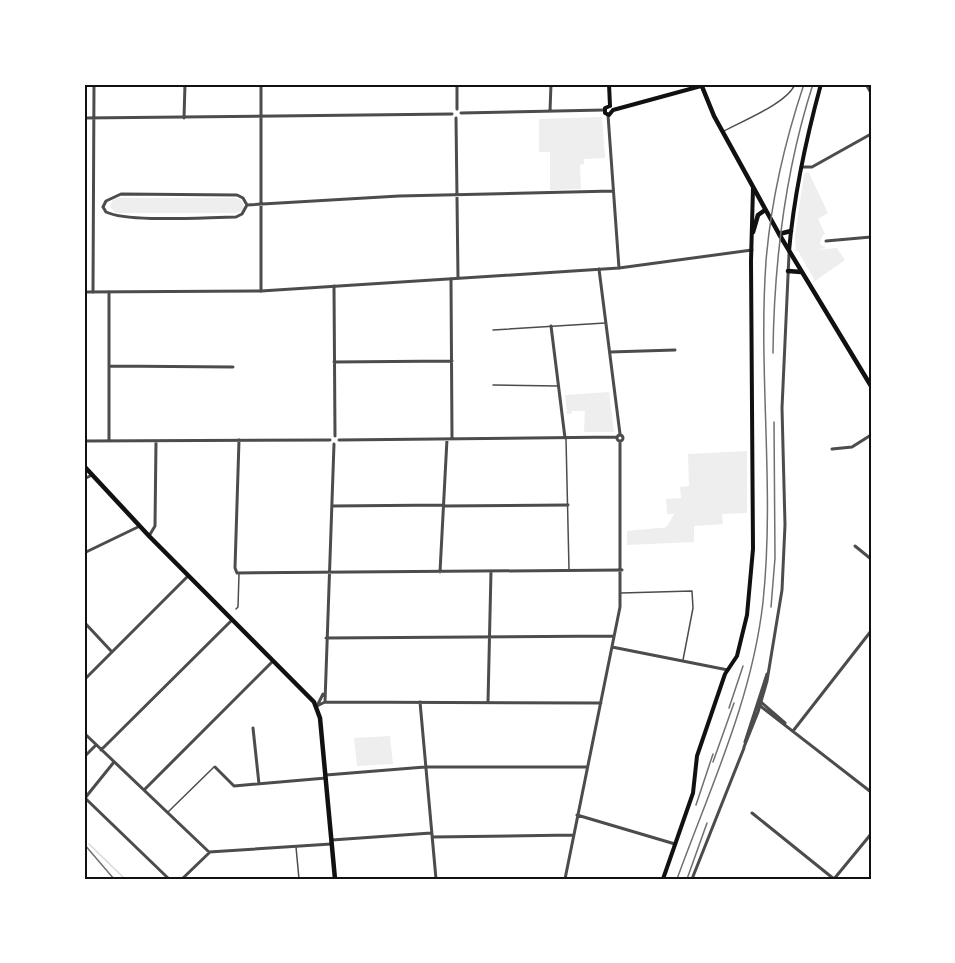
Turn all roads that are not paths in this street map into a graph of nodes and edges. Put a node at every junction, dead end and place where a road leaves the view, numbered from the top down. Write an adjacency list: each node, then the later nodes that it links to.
1 (94, 84): 21 (street)
2 (185, 84): 22 (street)
3 (261, 84): 19 (street)
4 (457, 84): 13 (street)
5 (551, 84): 15 (street)
6 (609, 84): 12 (main road)
7 (795, 84): 24 (lane)
8 (821, 84): 26 (main road)
9 (866, 84): 11 (street)
10 (701, 85): 12 (main road); 24 (main road)
11 (871, 93)
12 (611, 108): 14 (main road); 18 (main road)
13 (457, 109): 16 (street); 17 (street)
14 (604, 110): 15 (street); 18 (main road)
15 (550, 111): 16 (street)
16 (461, 113): 23 (street)
17 (452, 114): 19 (street); 23 (street)
18 (608, 115): 28 (street)
19 (261, 117): 22 (street); 31 (street)
20 (84, 118): 21 (street)
21 (94, 118): 22 (street); 32 (street)
22 (184, 118)
23 (456, 118): 29 (street)
24 (723, 132): 27 (main road)
25 (871, 134): 26 (street)
26 (800, 167): 35 (main road)
27 (753, 188): 34 (main road); 36 (main road)
28 (613, 191): 29 (street); 42 (street)
29 (457, 194): 31 (street); 46 (street)
30 (247, 205): 31 (street); 33 (street); 33 (street)
31 (261, 205): 49 (street)
32 (93, 207): 33 (street); 51 (street)
33 (103, 207)
34 (765, 210): 36 (main road); 37 (main road)
35 (791, 231): 37 (main road); 41 (main road)
36 (753, 232): 40 (main road)
37 (781, 233): 41 (main road)
38 (871, 237): 39 (street)
39 (826, 241)
40 (752, 250): 42 (street); 109 (main road)
41 (789, 252): 44 (street); 45 (main road)
42 (619, 268): 43 (street)
43 (599, 269): 46 (street); 53 (street)
44 (788, 272): 45 (main road); 116 (street)
45 (801, 272): 62 (main road)
46 (458, 278): 47 (street)
47 (451, 279): 48 (street); 58 (street)
48 (334, 286): 49 (street); 59 (street)
49 (261, 291): 52 (street)
50 (84, 292): 51 (street)
51 (93, 292): 52 (street)
52 (110, 292): 60 (street)
53 (606, 322): 54 (lane); 57 (street)
54 (551, 326): 55 (lane); 64 (street)
55 (493, 330)
56 (675, 350): 57 (street)
57 (610, 352): 67 (street)
58 (452, 361): 59 (street); 69 (street)
59 (334, 363): 66 (street)
60 (108, 366): 61 (street); 75 (street)
61 (233, 367)
62 (871, 384)
63 (493, 385): 64 (lane)
64 (558, 386): 70 (street)
65 (871, 435): 78 (street)
66 (335, 436): 72 (street); 73 (street)
67 (618, 436): 70 (street); 91 (street)
68 (447, 438): 69 (street); 73 (street); 84 (street)
69 (452, 438): 70 (street)
70 (566, 438): 82 (lane)
71 (239, 440): 72 (street); 76 (street); 95 (street)
72 (330, 440): 77 (street)
73 (339, 440): 77 (street)
74 (84, 441): 75 (street)
75 (109, 441): 76 (street)
76 (156, 441): 86 (street)
77 (334, 444): 83 (street)
78 (832, 449)
79 (84, 466): 80 (main road)
80 (92, 475): 81 (street); 85 (main road)
81 (84, 479)
82 (568, 505): 84 (street); 90 (lane)
83 (332, 506): 84 (street); 93 (street)
84 (443, 506): 94 (street)
85 (140, 526): 86 (main road); 88 (street)
86 (149, 536): 96 (main road)
87 (855, 546): 89 (street)
88 (84, 553)
89 (871, 559)
90 (569, 570): 91 (street); 92 (street)
91 (622, 570): 97 (street)
92 (491, 571): 94 (street); 103 (street)
93 (329, 572): 94 (street); 95 (street); 104 (street)
94 (440, 572)
95 (238, 573): 98 (lane)
96 (188, 576): 99 (main road); 106 (street)
97 (621, 593): 102 (street); 108 (lane)
98 (236, 609)
99 (231, 620): 107 (main road); 122 (street)
100 (84, 622): 106 (street)
101 (871, 631): 119 (street)
102 (614, 636): 103 (street); 105 (street)
103 (490, 637): 104 (street); 114 (street)
104 (326, 638): 111 (street)
105 (612, 647): 108 (street); 115 (street)
106 (112, 652): 110 (street)
107 (273, 661): 117 (main road); 130 (street)
108 (682, 661): 109 (street)
109 (728, 670): 140 (main road)
110 (84, 680)
111 (323, 694): 112 (street); 117 (street)
112 (325, 702): 113 (street); 117 (street)
113 (420, 702): 114 (street); 126 (street)
114 (488, 702): 115 (street)
115 (601, 703): 127 (street)
116 (760, 704): 119 (street); 150 (street)
117 (316, 706): 128 (main road)
118 (253, 728): 129 (street)
119 (793, 731): 131 (street)
120 (84, 733): 121 (street)
121 (96, 745): 122 (street); 123 (street)
122 (101, 750): 124 (street)
123 (84, 757)
124 (114, 762): 130 (street); 132 (street)
125 (215, 767): 129 (street); 133 (lane)
126 (425, 767): 127 (street); 128 (street); 137 (street)
127 (587, 768): 135 (street)
128 (326, 777): 129 (street); 139 (main road)
129 (259, 784)
130 (144, 790): 133 (street)
131 (871, 792)
132 (85, 798): 143 (street)
133 (167, 813): 142 (street)
134 (752, 813): 151 (street)
135 (577, 815): 138 (street); 140 (street)
136 (871, 834): 151 (street)
137 (432, 835): 138 (street); 139 (street); 147 (street)
138 (573, 835): 148 (street)
139 (332, 842): 141 (street); 146 (main road)
140 (675, 844): 149 (main road)
141 (296, 847): 142 (street); 145 (lane)
142 (209, 852): 144 (street)
143 (169, 879)
144 (182, 879)
145 (299, 879)
146 (335, 879)
147 (436, 879)
148 (565, 879)
149 (663, 879)
150 (692, 879)
151 (834, 879)

